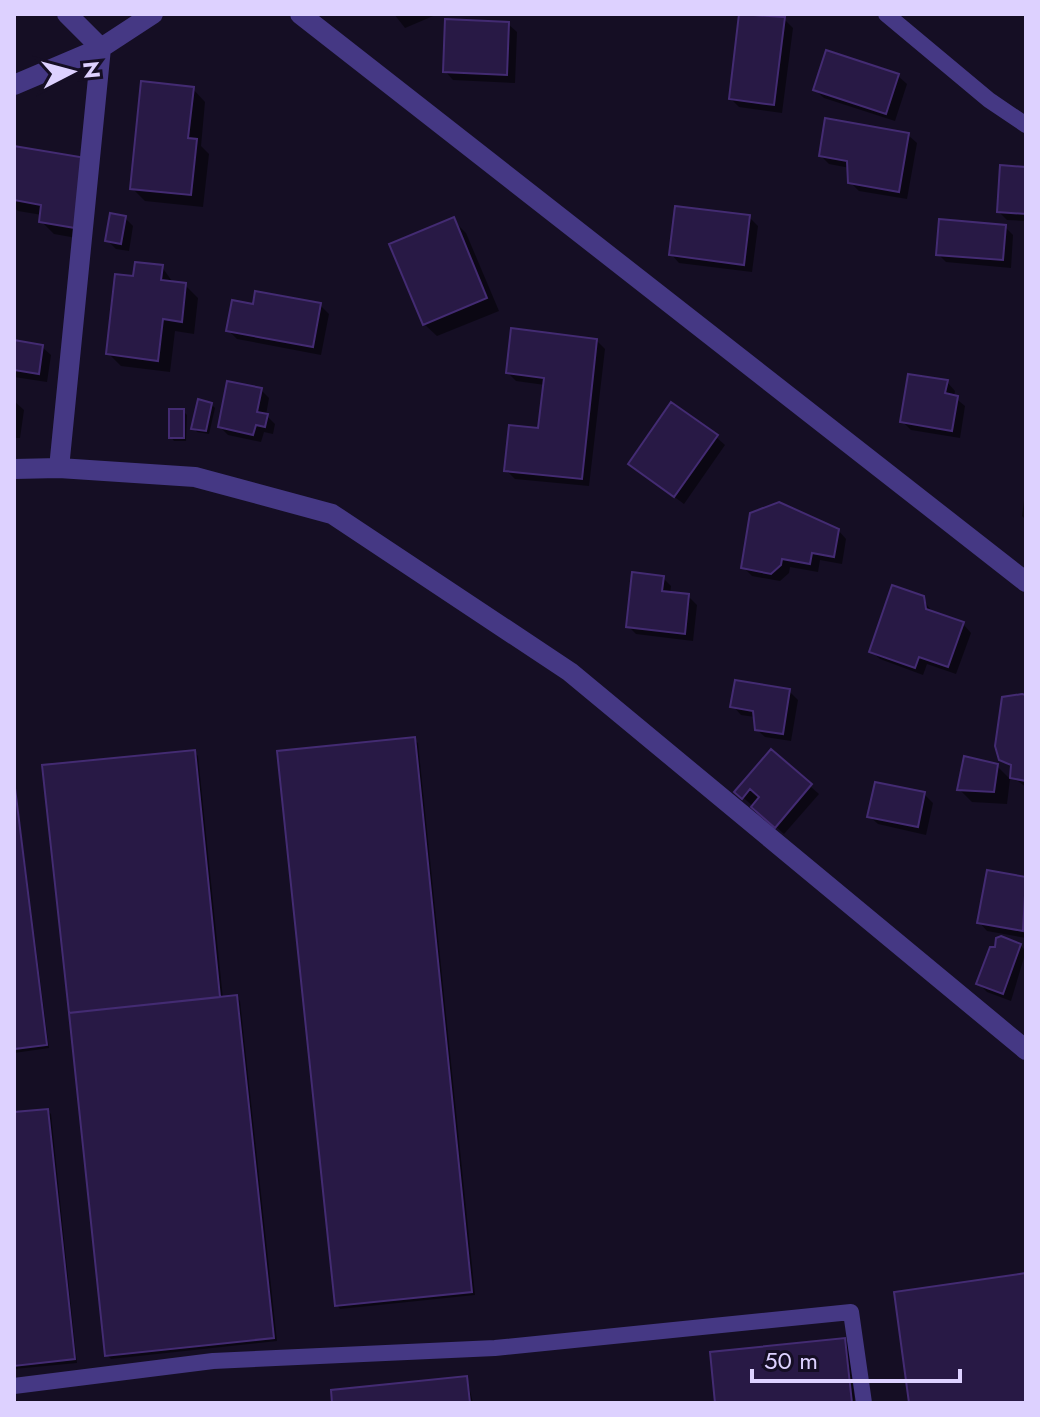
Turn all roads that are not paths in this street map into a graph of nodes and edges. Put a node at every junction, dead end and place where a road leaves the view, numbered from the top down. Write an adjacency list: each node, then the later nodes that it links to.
1 (67, 14): 5 (street)
2 (153, 14): 5 (street)
3 (300, 14): 10 (street)
4 (886, 14): 7 (lane)
5 (101, 48): 6 (street); 8 (street)
6 (14, 85)
7 (1026, 125)
8 (59, 468): 9 (street); 11 (street)
9 (14, 469)
10 (1026, 582)
11 (1026, 1050)
12 (14, 1386): 13 (lane)
13 (864, 1403)

